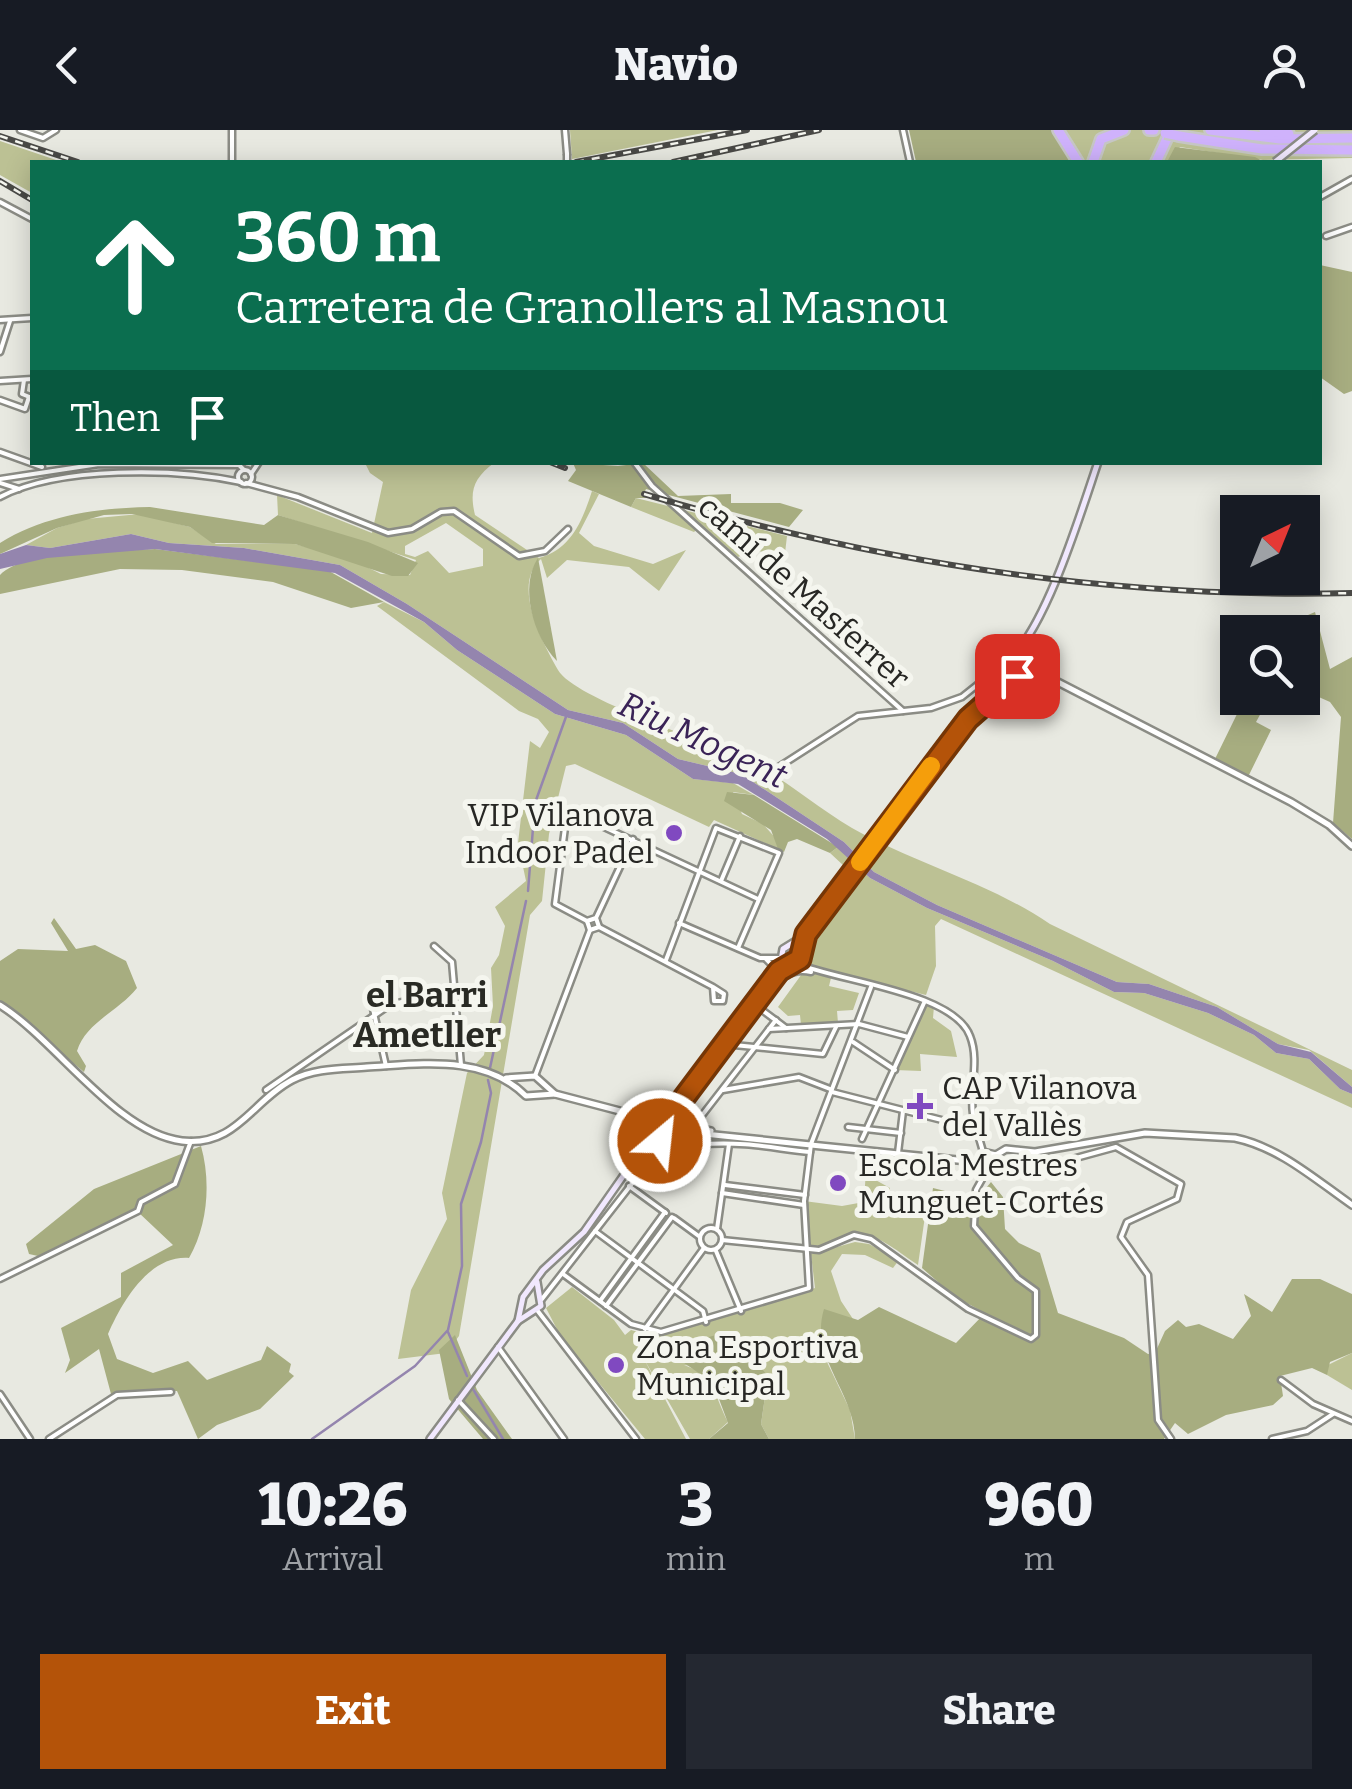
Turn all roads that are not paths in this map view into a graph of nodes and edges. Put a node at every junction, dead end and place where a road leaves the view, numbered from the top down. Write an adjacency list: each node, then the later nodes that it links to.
1 (20, 130): 2 (street)
2 (56, 130)
3 (232, 130): 15 (street)
4 (565, 130): 16 (street, bridge)
5 (903, 130): 17 (street)
6 (1058, 130): 18 (highway)
7 (1124, 130): 19 (highway)
8 (1210, 130): 13 (highway)
9 (1264, 130): 13 (highway)
10 (1315, 130): 21 (main road, bridge)
11 (1164, 131): 14 (highway); 20 (highway)
12 (1352, 138): 13 (highway)
13 (1332, 139)
14 (1352, 150)
15 (232, 160)
16 (568, 160)
17 (910, 160)
18 (1077, 160)
19 (1093, 160)
20 (1159, 160)
21 (1278, 160)
22 (1352, 179): 23 (street)
23 (1322, 196)
24 (0, 202): 25 (street)
25 (30, 218)
26 (1352, 227): 27 (street)
27 (1326, 236)
28 (30, 318): 30 (street)
29 (0, 320): 30 (street)
30 (10, 322): 31 (street)
31 (0, 352)
32 (30, 379): 33 (street)
33 (24, 380): 34 (street); 35 (street)
34 (0, 382)
35 (30, 397)
36 (30, 399): 37 (street)
37 (0, 400)
38 (0, 452): 39 (street)
39 (30, 463)
40 (35, 465): 48 (street)
41 (88, 465): 48 (street)
42 (120, 465): 47 (street)
43 (246, 465): 49 (street)
44 (255, 465): 49 (street)
45 (636, 465): 66 (street, camí de Masferrer)
46 (1097, 465): 58 (main road)
47 (142, 466): 49 (street); 50 (street)
48 (46, 469): 52 (street)
49 (247, 473): 51 (street); 53 (street); 53 (street); 54 (street)
50 (141, 474): 51 (street); 55 (street)
51 (230, 480): 53 (street)
52 (0, 481): 55 (street)
53 (243, 483): 54 (street)
54 (262, 487): 57 (street)
55 (19, 490): 56 (street)
56 (0, 497)
57 (568, 529)
58 (1028, 638): 59 (main road); 60 (main road)
59 (1014, 656): 60 (main road); 61 (street); 62 (main road)
60 (1028, 659): 63 (street); 64 (main road)
61 (999, 666): 62 (street); 66 (street)
62 (1010, 668): 64 (main road); 65 (main road)
63 (1040, 672): 64 (street); 70 (street)
64 (1022, 673): 65 (main road)
65 (1008, 685): 79 (main road)
66 (902, 711): 67 (street)
67 (774, 770)
68 (740, 836): 71 (street); 72 (street); 73 (street)
69 (633, 839): 71 (street); 74 (street); 75 (street)
70 (1352, 846)
71 (698, 871): 72 (street); 76 (street)
72 (721, 881): 73 (street)
73 (758, 899): 82 (street)
74 (596, 918): 75 (street); 77 (street)
75 (587, 921): 78 (street)
76 (680, 923): 82 (street); 87 (street)
77 (599, 927): 78 (street); 87 (street)
78 (590, 930): 114 (street)
79 (806, 934): 80 (main road); 84 (main road)
80 (793, 944): 83 (main road); 84 (main road)
81 (434, 946): 94 (street)
82 (738, 948): 86 (street)
83 (782, 950): 85 (main road); 86 (street)
84 (801, 954): 88 (main road); 89 (street)
85 (782, 958): 86 (street); 88 (main road); 90 (main road)
86 (769, 959): 91 (street)
87 (666, 960): 92 (street)
88 (792, 964): 89 (street); 90 (main road)
89 (809, 970): 93 (street); 98 (street)
90 (779, 971): 91 (main road)
91 (769, 984): 98 (main road)
92 (712, 986)
93 (870, 987): 96 (street); 101 (street)
94 (454, 993): 99 (street); 103 (street)
95 (371, 1000): 99 (street)
96 (925, 1001): 107 (street); 133 (street)
97 (0, 1005): 140 (street)
98 (757, 1007): 100 (street); 109 (main road)
99 (376, 1014): 106 (street); 118 (street)
100 (776, 1020): 104 (street); 105 (street)
101 (859, 1024): 102 (street); 107 (street); 108 (street)
102 (837, 1025): 105 (street); 110 (street)
103 (457, 1026): 106 (street); 111 (street)
104 (770, 1028): 105 (street); 110 (street)
105 (786, 1028)
106 (382, 1035): 112 (street)
107 (909, 1038): 113 (street)
108 (852, 1040): 113 (street); 121 (street)
109 (724, 1044): 110 (street); 124 (main road)
110 (753, 1050): 120 (street)
111 (461, 1065): 112 (street); 115 (street)
112 (386, 1066): 140 (street)
113 (895, 1070): 125 (street)
114 (534, 1076): 116 (street); 117 (street)
115 (503, 1078): 116 (street); 119 (street)
116 (523, 1078): 119 (street)
117 (541, 1084): 122 (street); 123 (street)
118 (266, 1090)
119 (520, 1090): 123 (street)
120 (723, 1090): 121 (street); 132 (street)
121 (830, 1090): 125 (street); 142 (street)
122 (555, 1094): 123 (street); 127 (street)
123 (536, 1096)
124 (680, 1103): 128 (main road); 129 (main road)
125 (880, 1105): 126 (street); 131 (street)
126 (904, 1110): 133 (street); 135 (street)
127 (626, 1115): 128 (street); 134 (street)
128 (660, 1120): 129 (main road); 134 (main road)
129 (673, 1124): 132 (street); 136 (main road)
130 (848, 1127): 131 (street)
131 (868, 1127): 135 (street); 137 (street)
132 (693, 1128): 139 (street)
133 (977, 1129): 143 (street)
134 (654, 1131): 138 (main road); 147 (main road)
135 (900, 1133): 144 (street)
136 (672, 1136): 138 (main road); 139 (street)
137 (862, 1139)
138 (664, 1140): 147 (main road)
139 (778, 1140): 142 (street)
140 (191, 1141): 168 (street)
141 (729, 1144): 142 (street); 150 (street); 151 (street)
142 (811, 1148): 144 (street); 153 (street)
143 (984, 1152): 145 (street); 146 (street)
144 (898, 1153): 146 (street)
145 (996, 1155): 148 (street); 154 (street)
146 (977, 1162): 149 (street)
147 (636, 1163): 169 (main road)
148 (996, 1168): 149 (street); 195 (street)
149 (986, 1172): 164 (street)
150 (723, 1184): 152 (street); 153 (street)
151 (629, 1186): 156 (street); 159 (street)
152 (722, 1194): 155 (street); 158 (street)
153 (805, 1195): 155 (street)
154 (1350, 1204)
155 (804, 1205): 164 (street)
156 (665, 1212): 157 (street); 165 (street)
157 (672, 1217): 160 (street); 166 (street)
158 (717, 1229): 160 (street); 161 (street)
159 (595, 1231): 165 (street); 167 (street)
160 (700, 1238): 162 (street)
161 (722, 1240): 163 (street); 164 (street)
162 (704, 1248): 163 (street); 170 (street)
163 (715, 1250): 177 (street)
164 (806, 1250): 177 (street)
165 (631, 1258): 166 (street); 173 (street)
166 (638, 1263): 170 (street); 175 (street)
167 (563, 1274): 172 (street); 173 (street)
168 (0, 1278)
169 (537, 1279): 171 (main road); 172 (main road)
170 (673, 1290): 179 (street); 180 (street)
171 (528, 1292): 172 (main road); 174 (main road)
172 (541, 1297): 176 (main road)
173 (600, 1301): 175 (street)
174 (523, 1305): 176 (main road); 178 (main road)
175 (606, 1306): 180 (street)
176 (535, 1310): 178 (main road); 194 (street)
177 (742, 1311): 179 (street)
178 (518, 1322): 181 (main road)
179 (706, 1322): 180 (street)
180 (645, 1329)
181 (498, 1347): 185 (main road); 193 (street)
182 (1281, 1380): 186 (street)
183 (171, 1392): 190 (street)
184 (0, 1394): 189 (street)
185 (458, 1400): 191 (main road); 192 (street)
186 (1333, 1414): 187 (street); 188 (street)
187 (1352, 1421)
188 (1286, 1438): 196 (street)
189 (30, 1439)
190 (49, 1439)
191 (430, 1439)
192 (494, 1439)
193 (564, 1439)
194 (636, 1439)
195 (1171, 1439)
196 (1272, 1439)

